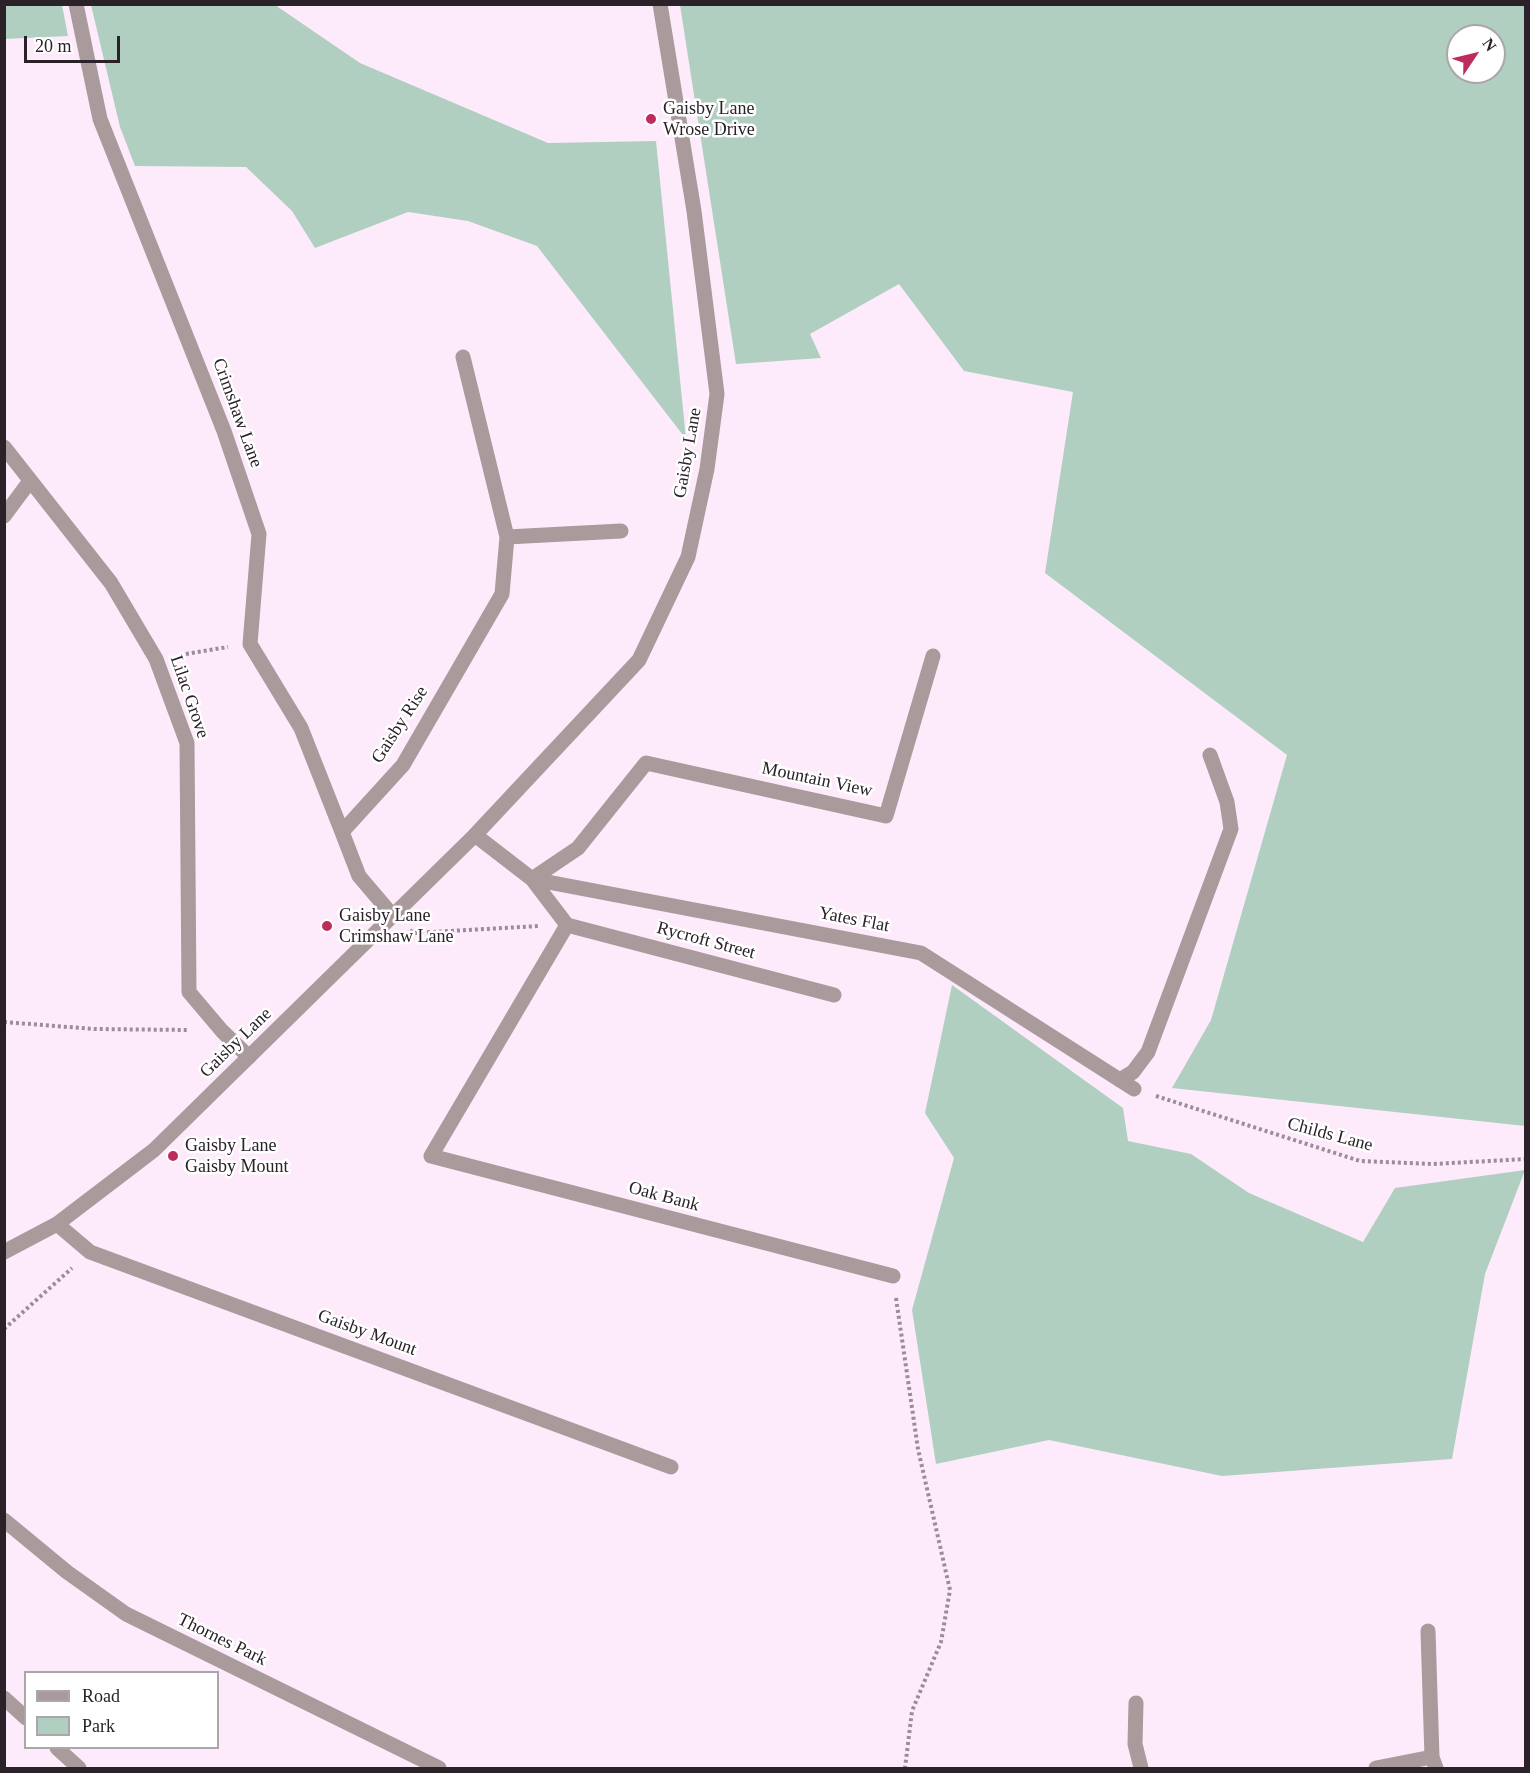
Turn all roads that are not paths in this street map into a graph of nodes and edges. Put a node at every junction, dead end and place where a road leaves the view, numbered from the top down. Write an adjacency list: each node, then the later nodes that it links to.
1 (76, 4): 11 (street, Crimshaw Lane)
2 (660, 4): 12 (street, Gaisby Lane)
3 (463, 357): 8 (street, Gaisby Rise)
4 (4, 447): 5 (street, Lilac Grove)
5 (30, 481): 6 (street); 17 (street, Lilac Grove)
6 (4, 516)
7 (621, 531): 8 (street)
8 (507, 537): 11 (street, Gaisby Rise)
9 (933, 656): 13 (street, Mountain View)
10 (1210, 755): 18 (street)
11 (342, 832): 14 (street)
12 (475, 835): 13 (street); 14 (street, Gaisby Lane)
13 (532, 879): 15 (street); 18 (street, Yates Flat)
14 (393, 916): 17 (street, Gaisby Lane)
15 (567, 925): 16 (street, Rycroft Street); 22 (street, Oak Bank)
16 (834, 995)
17 (249, 1057): 20 (street, Gaisby Lane)
18 (1120, 1080): 19 (street, Yates Flat)
19 (1134, 1089)
20 (57, 1224): 21 (street, Gaisby Lane); 23 (street, Gaisby Mount)
21 (4, 1252)
22 (893, 1276)
23 (671, 1467)
24 (4, 1520): 32 (street, Thornes Park)
25 (1428, 1631): 30 (street)
26 (4, 1698): 28 (street)
27 (1136, 1703): 33 (street)
28 (24, 1716)
29 (58, 1749): 31 (street)
30 (1434, 1763): 34 (street)
31 (79, 1768)
32 (439, 1768)
33 (1141, 1768)
34 (1376, 1768)

